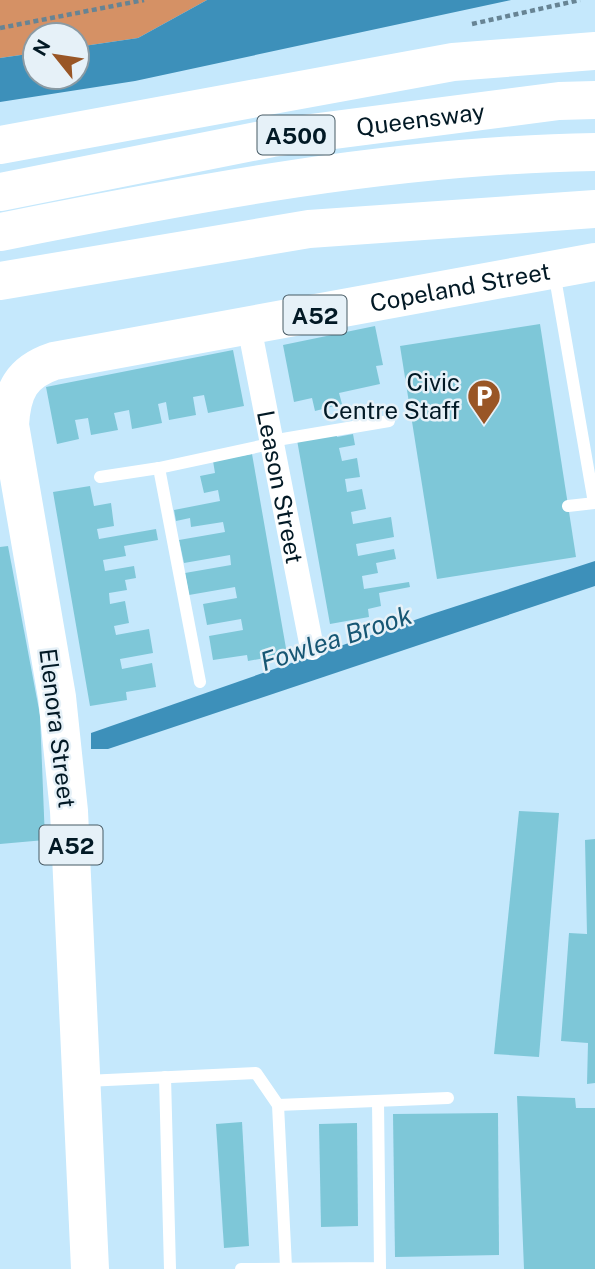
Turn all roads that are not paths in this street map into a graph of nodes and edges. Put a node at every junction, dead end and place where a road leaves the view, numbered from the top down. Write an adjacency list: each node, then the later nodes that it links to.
1 (595, 51): 3 (main road)
2 (595, 100): 7 (main road, Queensway / A500)
3 (0, 145)
4 (595, 152): 5 (main road, Queensway / A500)
5 (456, 160): 6 (main road); 9 (main road, Queensway / A500)
6 (595, 163)
7 (0, 192)
8 (595, 209): 12 (main road)
9 (0, 232)
10 (595, 262): 11 (main road, Copeland Street / A52)
11 (554, 270): 13 (main road, Copeland Street / A52); 19 (lane)
12 (0, 281)
13 (249, 326): 14 (main road, Copeland Street / A52); 16 (street, Leason Street)
14 (35, 367): 24 (main road, Elenora Street / A52)
15 (389, 421): 16 (lane)
16 (271, 443): 17 (lane); 21 (street, Leason Street)
17 (159, 468): 18 (lane); 22 (lane)
18 (100, 477)
19 (594, 503): 20 (lane)
20 (568, 506)
21 (312, 648)
22 (200, 682)
23 (165, 1077): 24 (lane); 27 (lane); 30 (lane)
24 (83, 1081): 29 (main road, Elenora Street / A52)
25 (448, 1098): 26 (lane)
26 (378, 1102): 27 (lane); 28 (lane)
27 (278, 1105): 28 (lane)
28 (286, 1267): 31 (lane)
29 (90, 1269)
30 (170, 1269)
31 (241, 1269)

